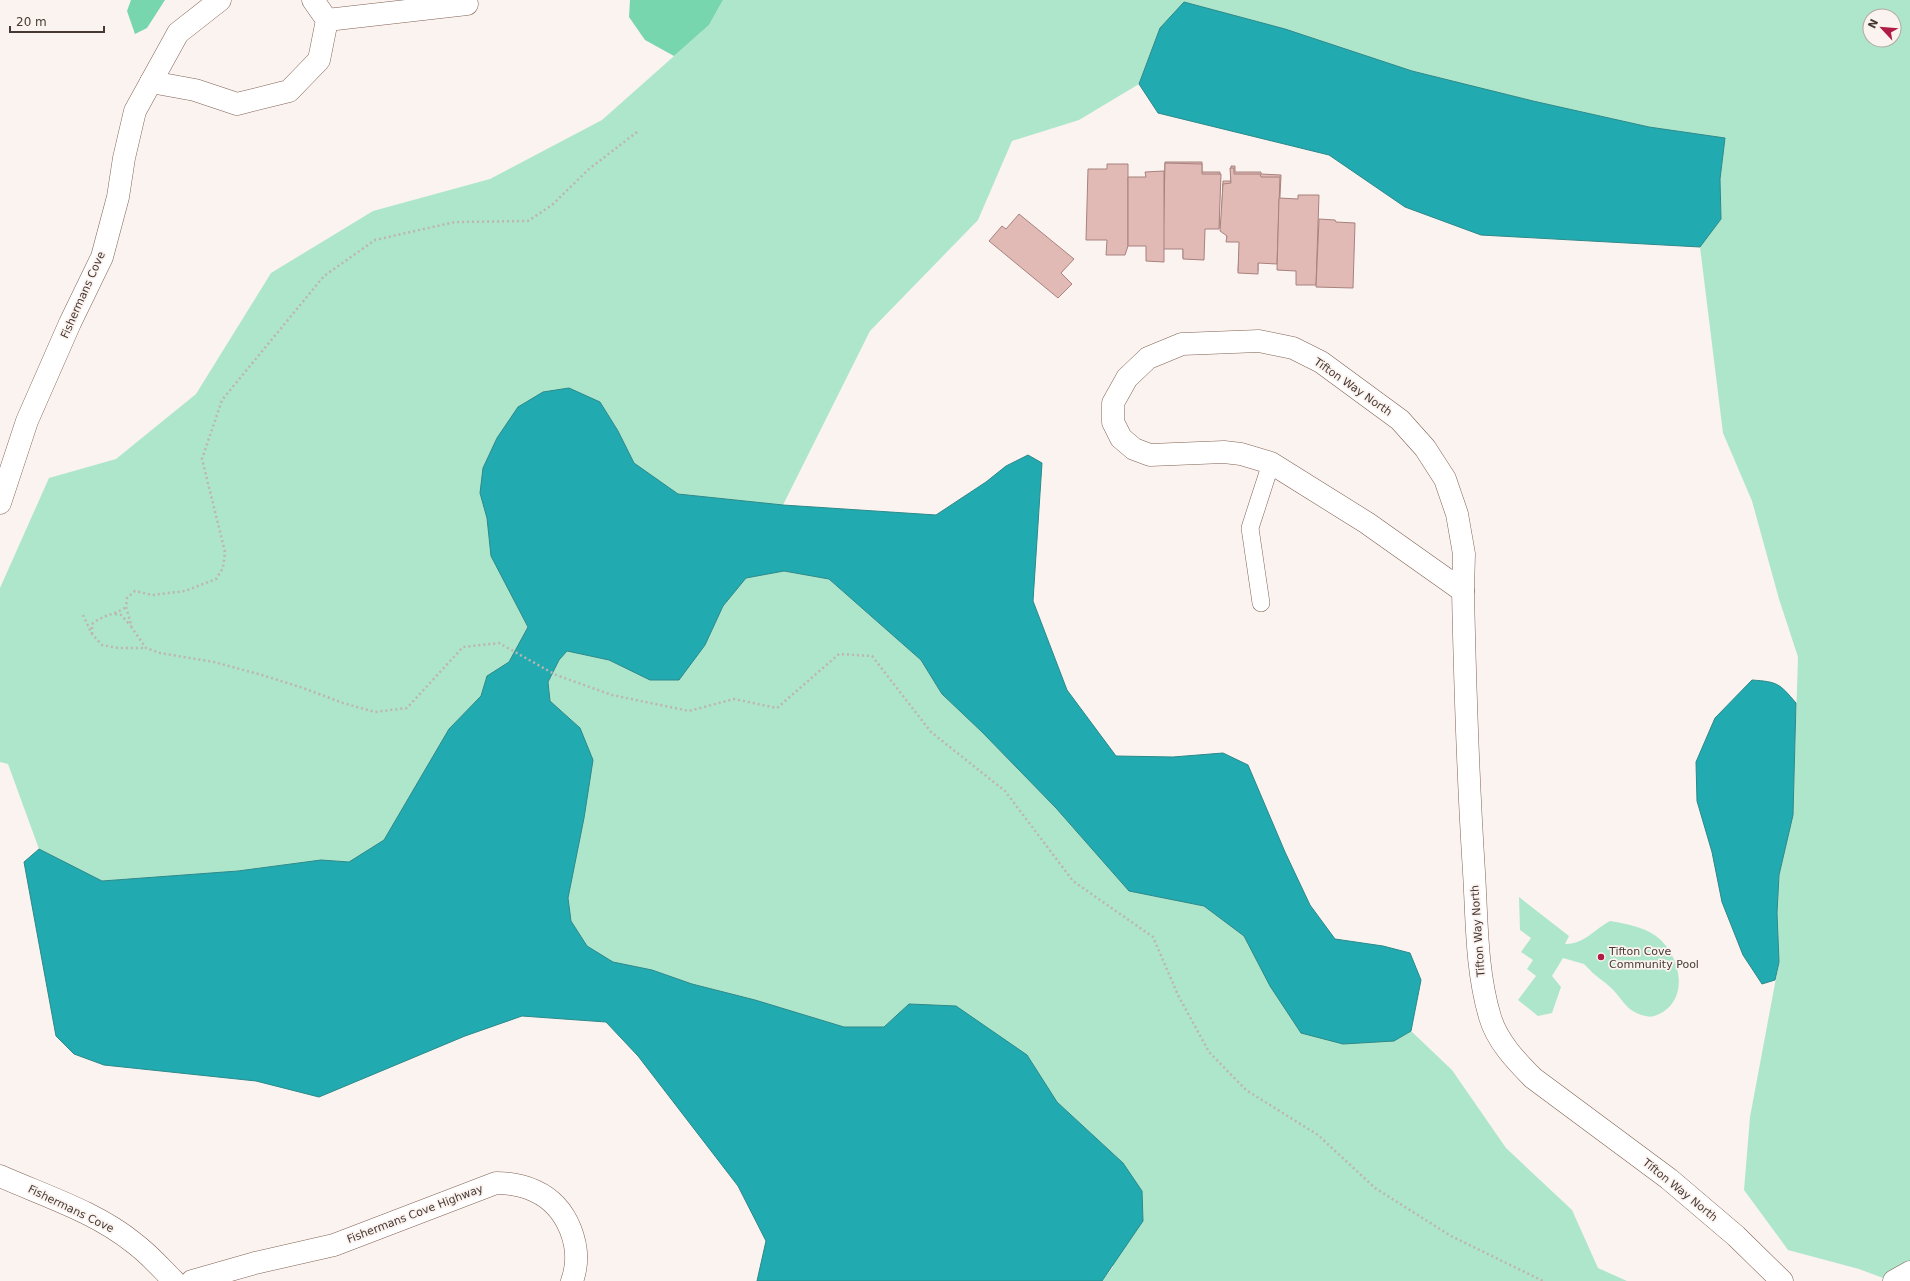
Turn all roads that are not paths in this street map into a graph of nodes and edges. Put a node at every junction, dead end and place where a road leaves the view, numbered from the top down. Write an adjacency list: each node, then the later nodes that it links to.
1 (220, 0): 5 (street, Fishermans Cove)
2 (313, 0): 4 (street)
3 (467, 4): 4 (street)
4 (327, 20): 5 (street)
5 (151, 82): 7 (street, Fishermans Cove)
6 (1271, 463): 8 (street, Tifton Way North); 8 (street, Tifton Way North); 9 (lane)
7 (0, 504)
8 (1463, 591): 15 (street, Tifton Way North)
9 (1261, 603)
10 (0, 1176): 12 (street, Fishermans Cove)
11 (1910, 1272): 16 (street)
12 (174, 1281)
13 (192, 1281): 14 (street, Fishermans Cove Highway)
14 (572, 1281)
15 (1782, 1281)
16 (1894, 1281)

